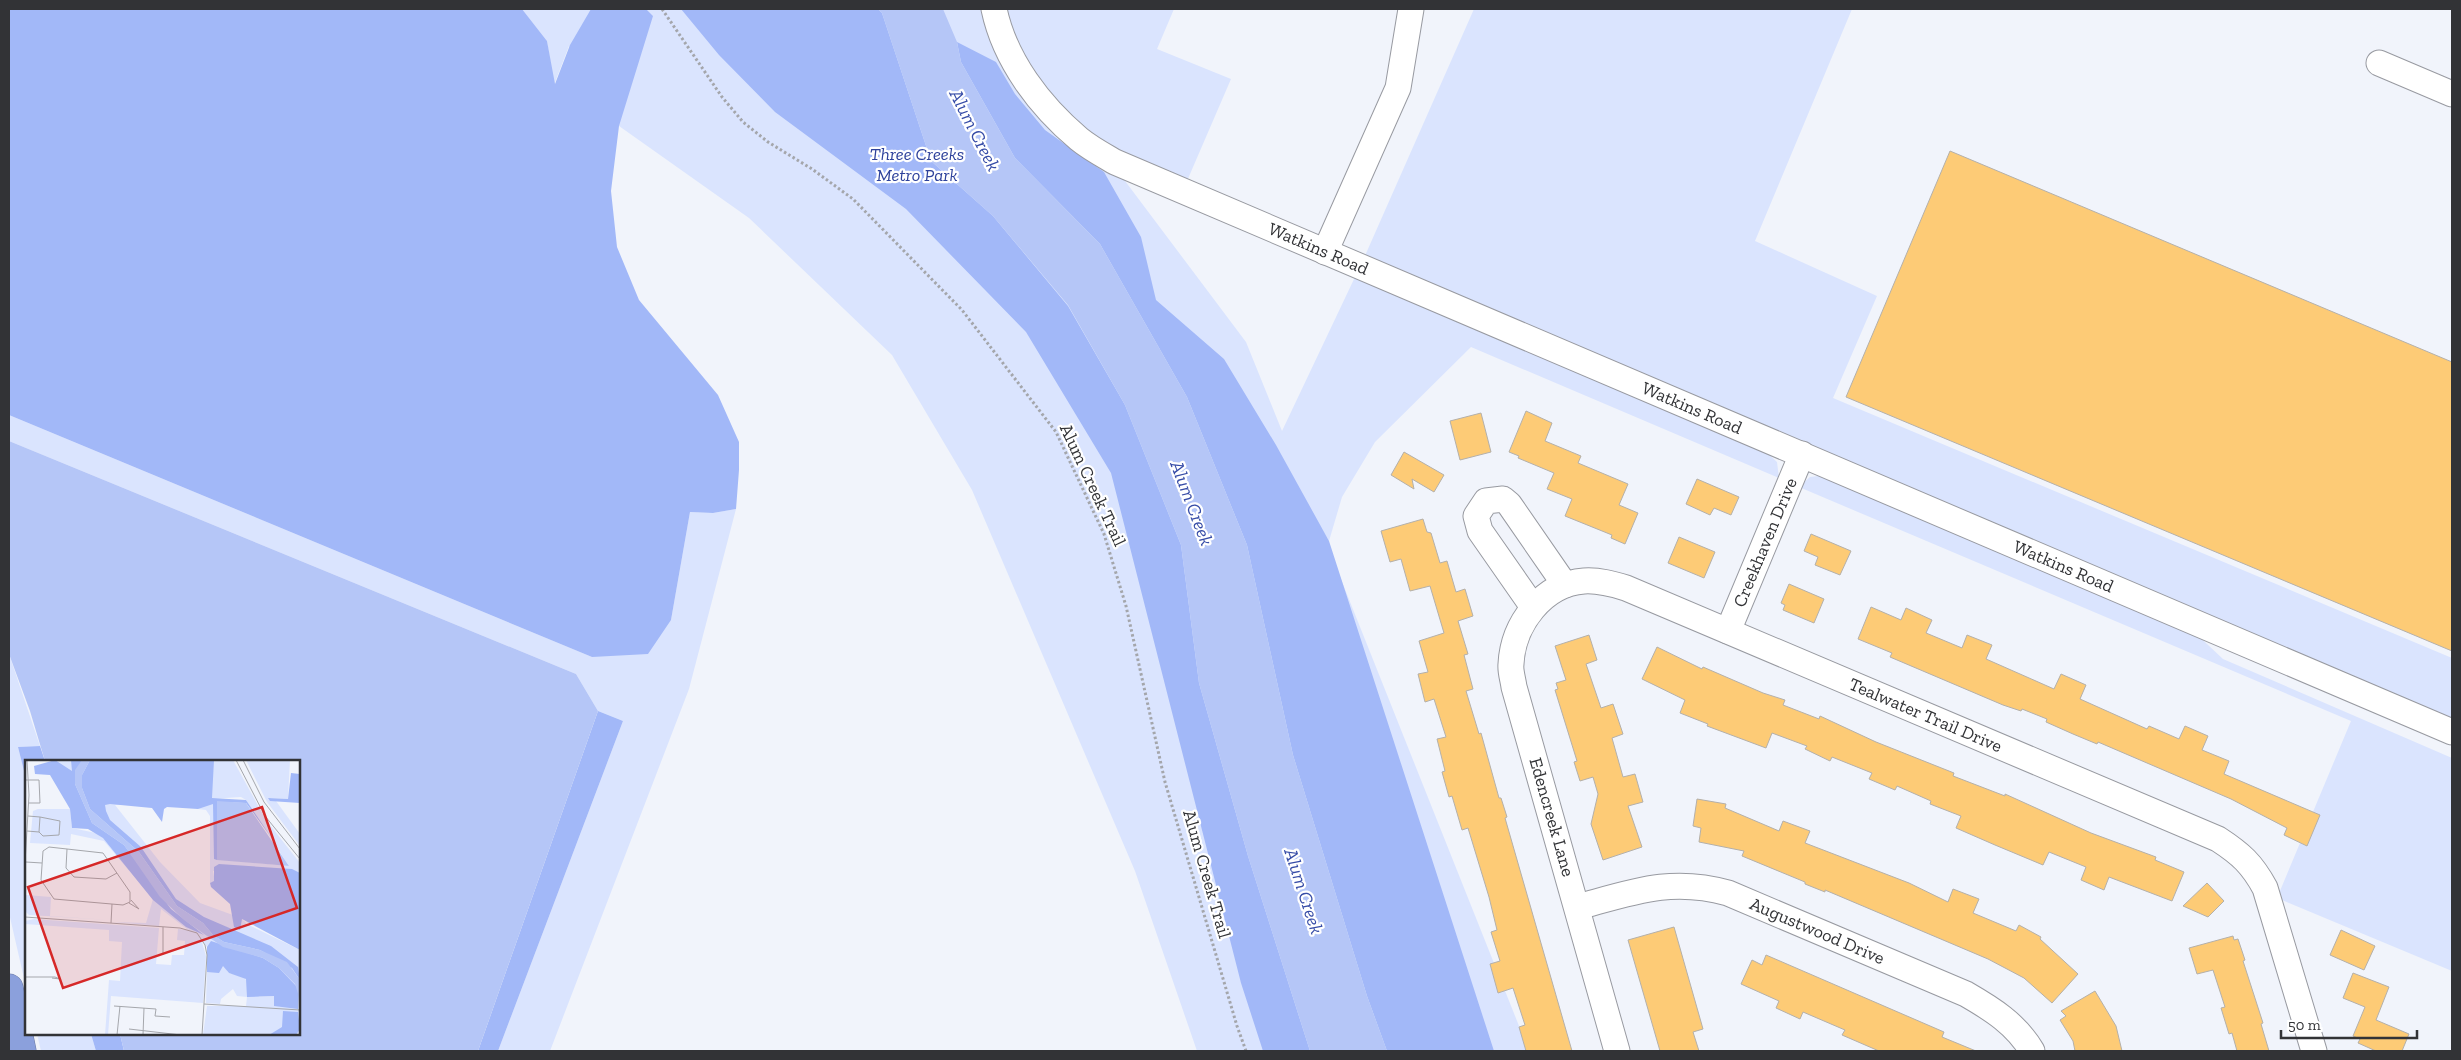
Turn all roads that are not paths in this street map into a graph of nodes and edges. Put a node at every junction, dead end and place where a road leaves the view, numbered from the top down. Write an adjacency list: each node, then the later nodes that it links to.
1 (994, 9): 5 (street, Watkins Road)
2 (1410, 9): 5 (street)
3 (2379, 63): 4 (street)
4 (2452, 94)
5 (1325, 252): 6 (street, Watkins Road)
6 (1802, 454): 8 (street, Creekhaven Drive); 9 (street, Watkins Road)
7 (1550, 595): 8 (street, Tealwater Trail Drive); 10 (street, Edencreek Lane)
8 (1728, 631): 15 (street, Tealwater Trail Drive)
9 (2452, 732)
10 (1578, 907): 13 (street, Edencreek Lane); 14 (street, Augustwood Drive)
11 (9, 988): 12 (highway)
12 (22, 1051)
13 (1617, 1051)
14 (2032, 1051)
15 (2314, 1051)

